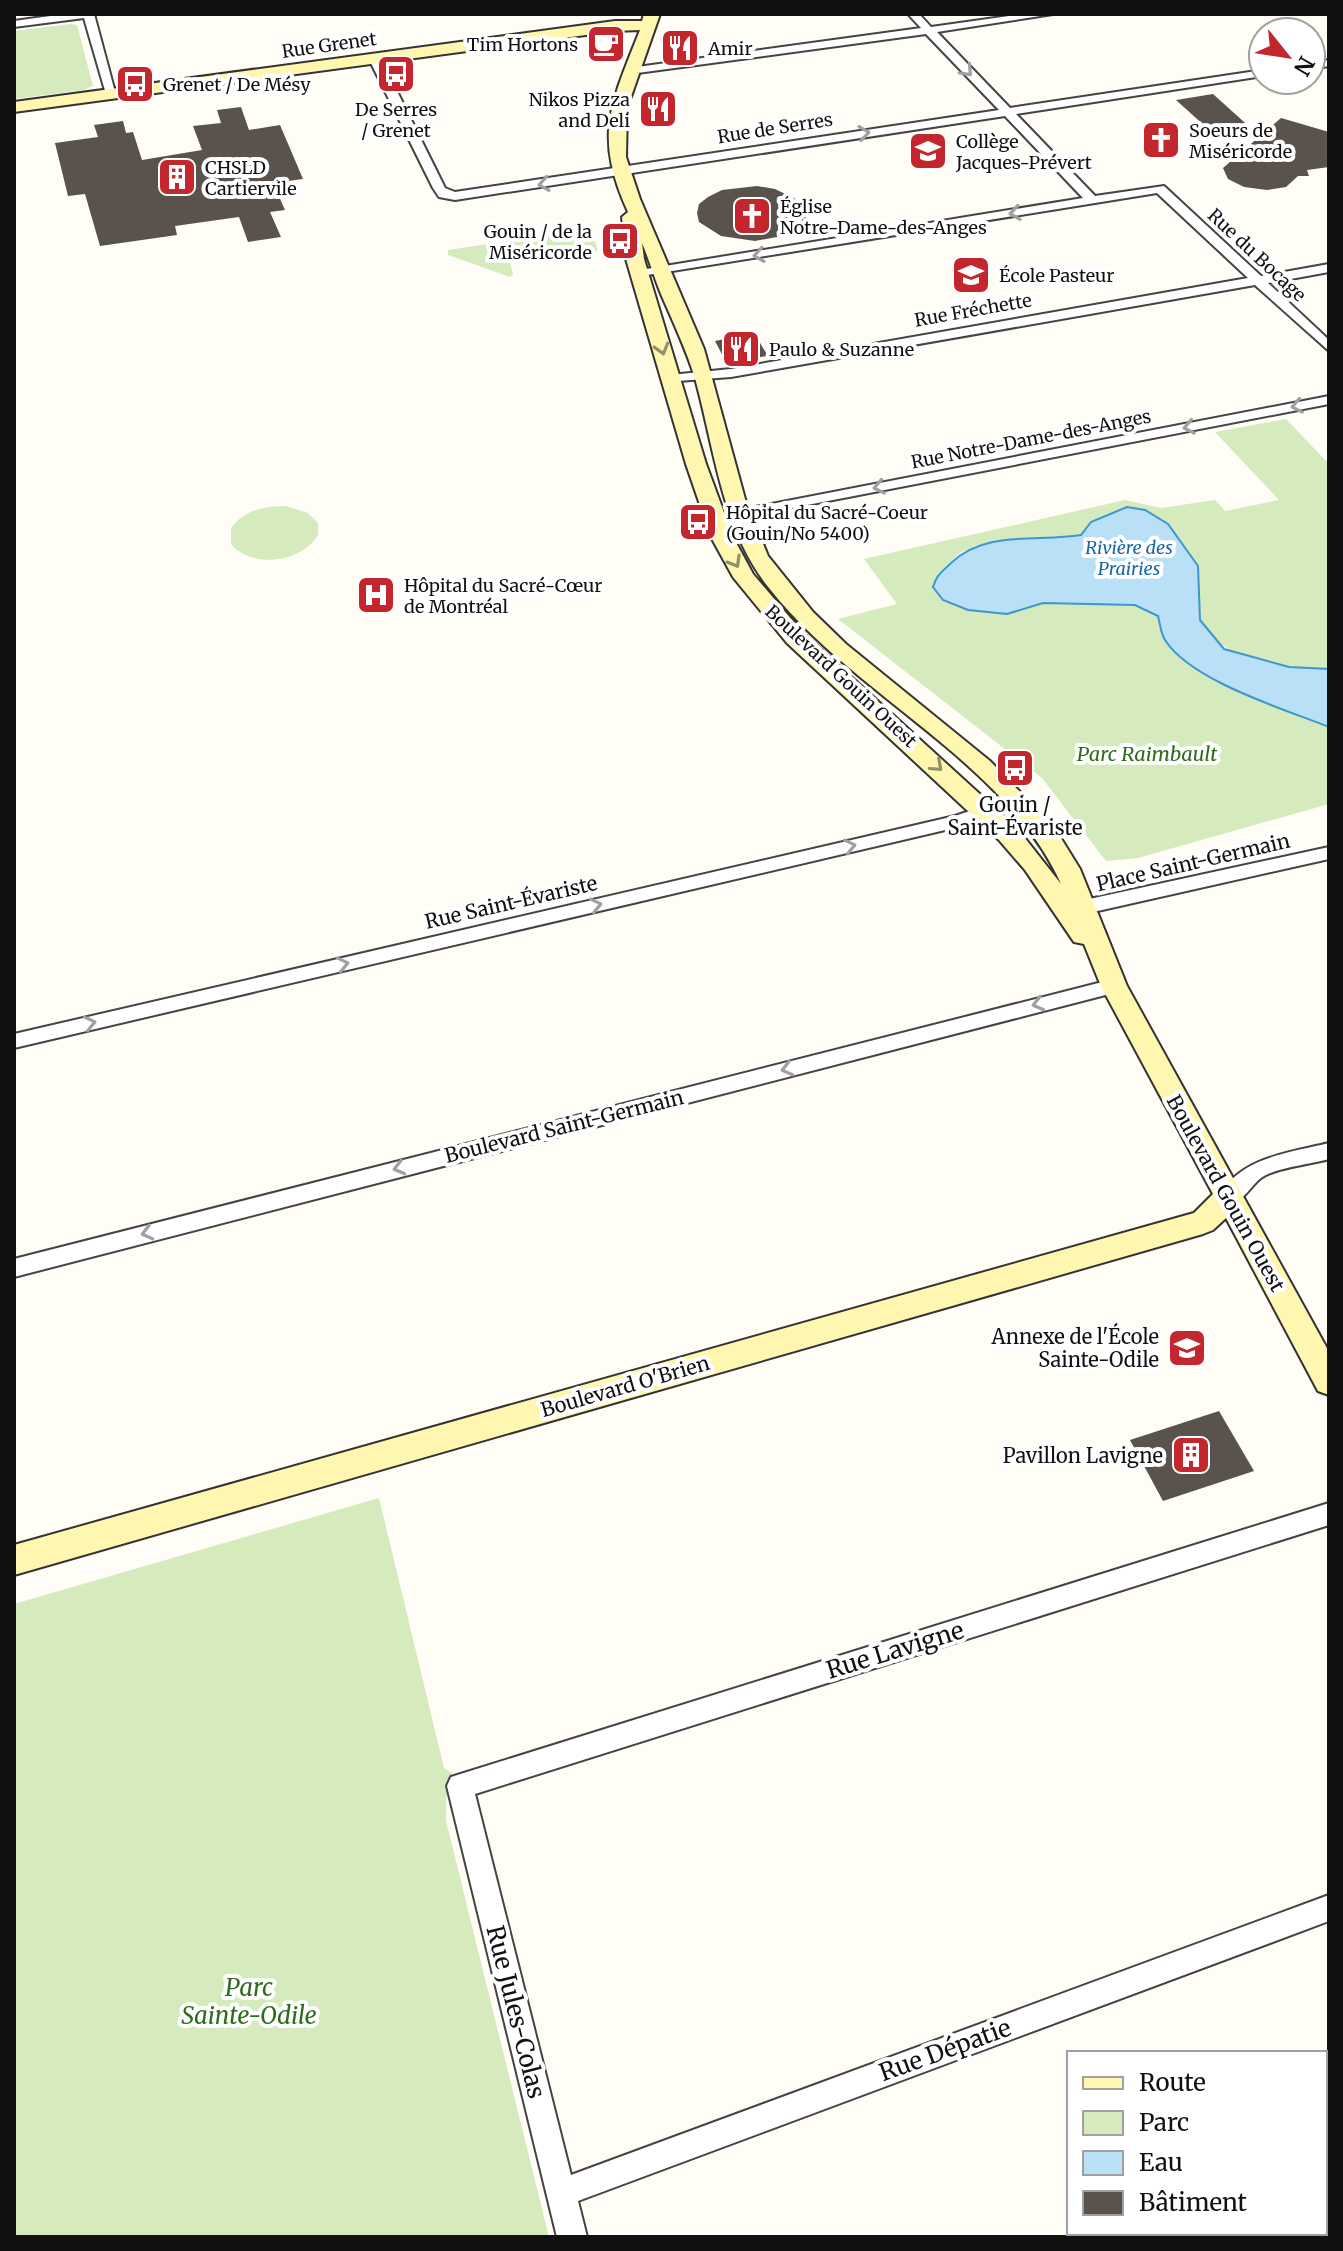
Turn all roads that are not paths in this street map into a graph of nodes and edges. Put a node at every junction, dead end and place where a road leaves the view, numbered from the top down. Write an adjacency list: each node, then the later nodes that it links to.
1 (89, 14): 5 (street); 10 (street)
2 (913, 14): 6 (street)
3 (1048, 14): 6 (street)
4 (650, 20): 7 (street, Rue Grenet); 8 (street, Boulevard Gouin Ouest)
5 (14, 24)
6 (929, 31): 8 (street); 12 (street, one-way to 12)
7 (375, 59): 10 (street, Rue Grenet); 13 (street, Rue de Serres, one-way to 7)
8 (630, 71): 13 (street, Boulevard Gouin Ouest)
9 (1247, 75): 12 (street, Rue de Serres)
10 (112, 94): 11 (street, Rue Grenet)
11 (14, 107)
12 (1005, 112): 13 (street, Rue de Serres, one-way to 12); 14 (street)
13 (621, 171): 15 (street, Boulevard Gouin Ouest)
14 (1092, 200): 17 (street, one-way to 17); 19 (street, Rue du Bocage)
15 (630, 203): 17 (street, Boulevard Gouin Ouest); 18 (street, Boulevard Gouin Ouest)
16 (1329, 268): 19 (street, Rue Fréchette)
17 (662, 271): 18 (street); 21 (street, Boulevard Gouin Ouest)
18 (640, 274): 22 (street, Boulevard Gouin Ouest, one-way to 22)
19 (1258, 281): 20 (street, Rue du Bocage); 21 (street, Rue Fréchette)
20 (1329, 347)
21 (701, 376): 22 (street, Rue Fréchette); 24 (street, Boulevard Gouin Ouest)
22 (670, 379): 26 (street, Boulevard Gouin Ouest, one-way to 26)
23 (1329, 400): 24 (street, Rue Notre-Dame-des-Anges, one-way to 24)
24 (740, 514): 25 (street, Boulevard Gouin Ouest)
25 (1017, 801): 26 (street, Rue Saint-Évariste); 28 (street, Boulevard Gouin Ouest)
26 (986, 812): 28 (street, Boulevard Gouin Ouest); 30 (street, Rue Saint-Évariste, one-way to 26)
27 (1329, 853): 28 (street, Place Saint-Germain)
28 (1075, 910): 29 (street, Boulevard Gouin Ouest)
29 (1108, 974): 32 (street, Boulevard Gouin Ouest); 33 (street, Boulevard Saint-Germain, one-way to 33)
30 (14, 1041)
31 (1329, 1151): 32 (street)
32 (1228, 1198): 34 (street, Boulevard Gouin Ouest); 36 (street, Boulevard O'Brien)
33 (14, 1268)
34 (1329, 1381)
35 (1329, 1514): 37 (street, Rue Lavigne)
36 (14, 1560)
37 (460, 1786): 39 (street, Rue Jules-Colas)
38 (1329, 1908): 39 (street, Rue Dépatie)
39 (561, 2193): 40 (street, Rue Jules-Colas)
40 (572, 2237)

